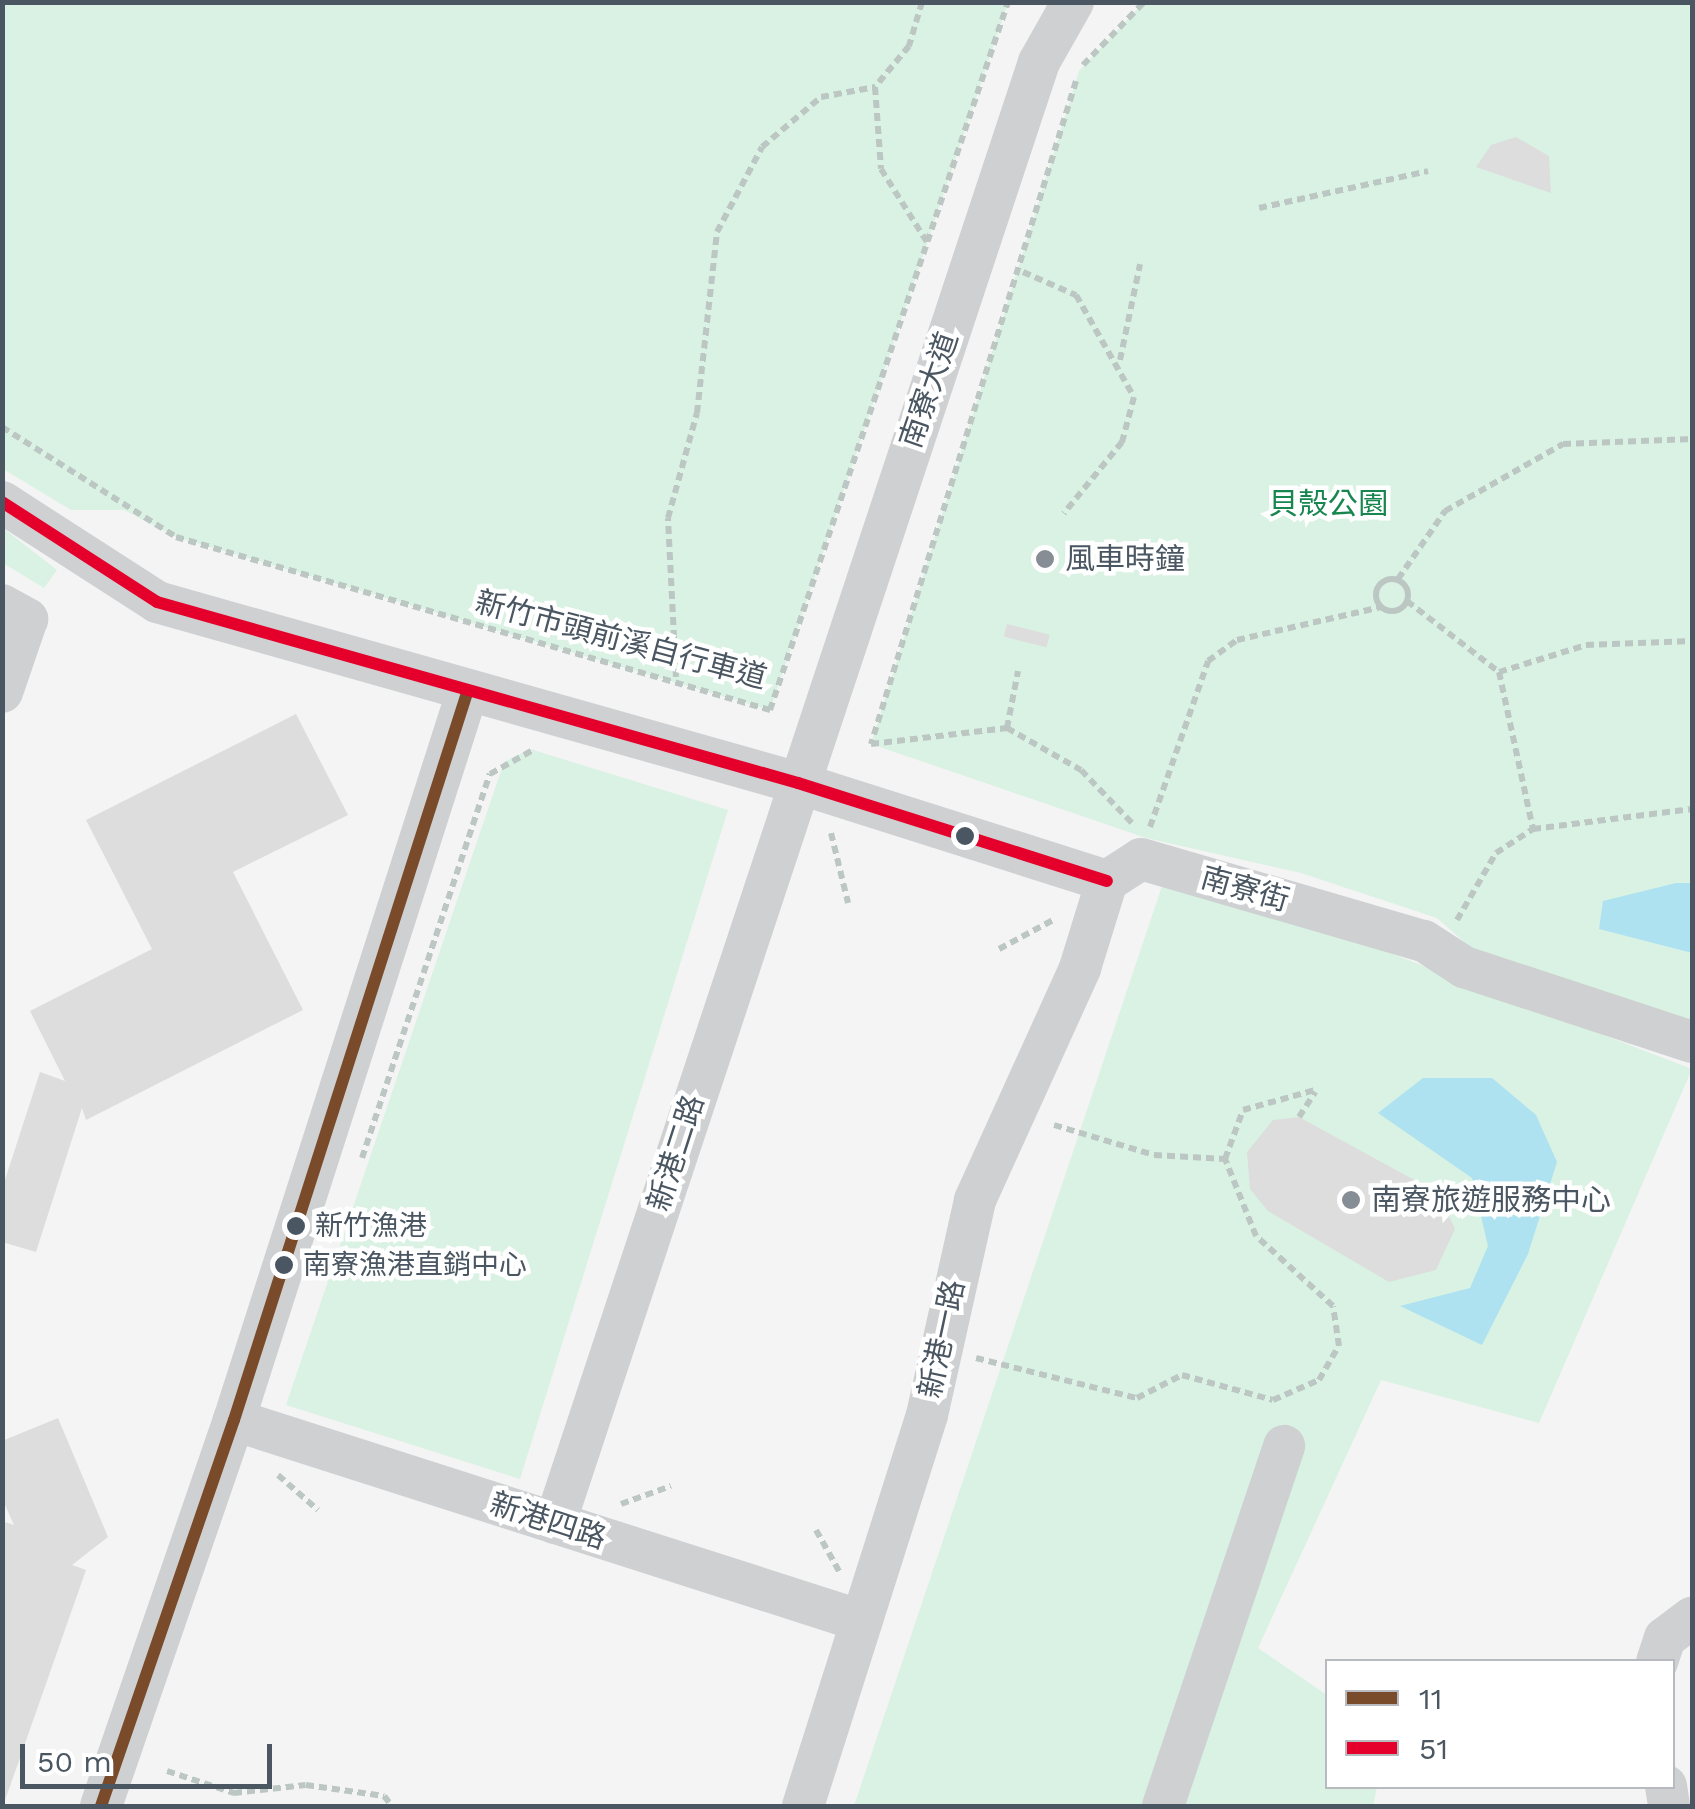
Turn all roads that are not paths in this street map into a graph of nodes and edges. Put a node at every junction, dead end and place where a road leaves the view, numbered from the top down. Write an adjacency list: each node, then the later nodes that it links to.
1 (1073, 2): 6 (street, 南寮大道)
2 (2, 502): 5 (street)
3 (2, 605): 4 (street)
4 (2, 692)
5 (467, 692): 6 (street); 9 (street)
6 (798, 784): 7 (street); 11 (street, 新港二路)
7 (1107, 882): 8 (street, 南寮街); 12 (street, 新港一路)
8 (1692, 1042)
9 (234, 1420): 11 (street, 新港四路); 15 (street)
10 (1284, 1446): 17 (street)
11 (555, 1522): 12 (street, 新港四路)
12 (854, 1602): 16 (street, 新港一路)
13 (1692, 1618): 14 (street)
14 (1658, 1659)
15 (100, 1806)
16 (803, 1806)
17 (1163, 1806)

